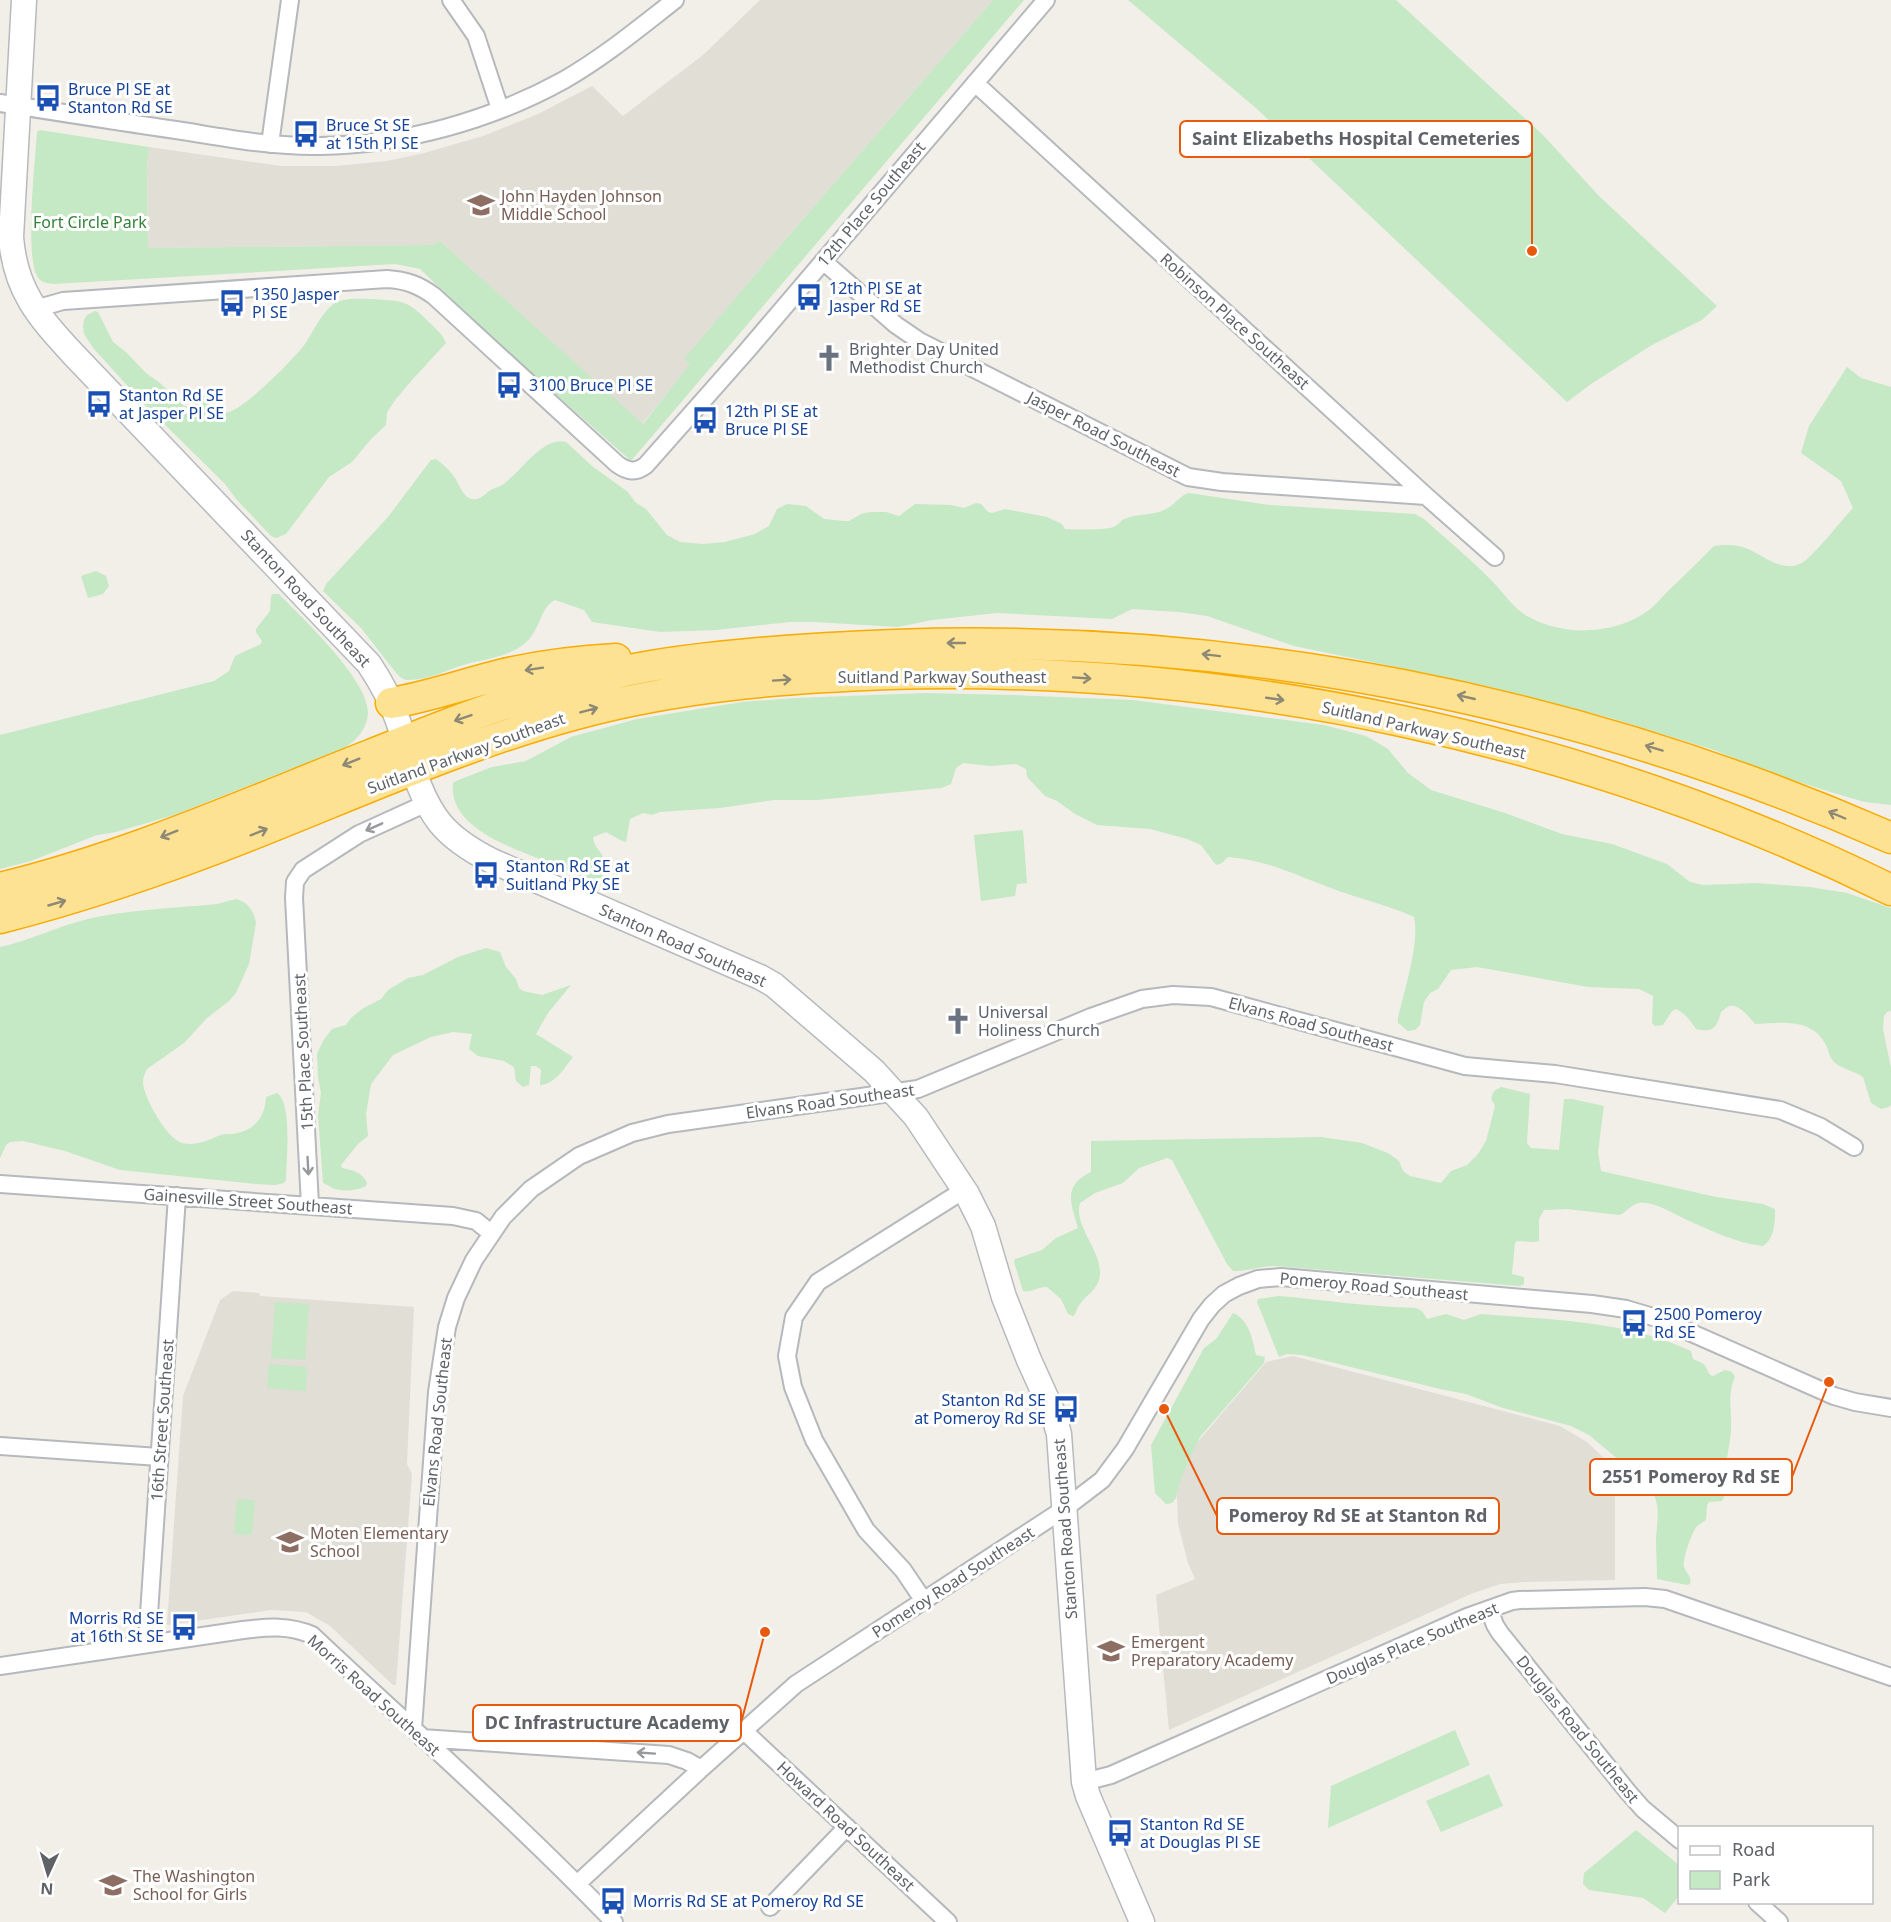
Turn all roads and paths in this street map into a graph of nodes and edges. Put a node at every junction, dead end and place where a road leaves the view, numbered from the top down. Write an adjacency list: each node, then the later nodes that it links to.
1 (24, 0): 7 (street, Stanton Road Southeast)
2 (290, 0): 9 (street)
3 (452, 0): 8 (street)
4 (675, 0): 8 (street)
5 (1046, 0): 6 (street, 12th Place Southeast)
6 (975, 83): 10 (street, 12th Place Southeast); 12 (street, Robinson Place Southeast)
7 (9, 104): 9 (street); 11 (street, Stanton Road Southeast)
8 (500, 109): 9 (street)
9 (270, 144)
10 (823, 261): 11 (street, 12th Place Southeast); 12 (street, Jasper Road Southeast)
11 (35, 309): 15 (street, Stanton Road Southeast)
12 (1426, 496): 13 (street, Robinson Place Southeast)
13 (1495, 557)
14 (718, 657): 15 (highway, one-way to 15); 16 (highway, Suitland Parkway Southeast, one-way to 16); 19 (highway, Suitland Parkway Southeast, one-way to 14)
15 (391, 703): 16 (street, Stanton Road Southeast)
16 (405, 741): 17 (street, Stanton Road Southeast); 20 (highway, Suitland Parkway Southeast, one-way to 20)
17 (414, 769): 18 (street, Stanton Road Southeast); 21 (highway, Suitland Parkway Southeast, one-way to 21); 22 (highway, Suitland Parkway Southeast, one-way to 17)
18 (427, 803): 23 (street, Stanton Road Southeast); 28 (street, 15th Place Southeast, one-way to 28)
19 (1891, 838)
20 (0, 888)
21 (1891, 890)
22 (0, 918)
23 (895, 1093): 24 (street, Elvans Road Southeast); 26 (street, Stanton Road Southeast); 29 (street, Elvans Road Southeast)
24 (1854, 1147)
25 (0, 1184): 27 (street, Gainesville Street Southeast)
26 (964, 1190): 33 (street, Stanton Road Southeast); 34 (street)
27 (177, 1196): 28 (street, Gainesville Street Southeast); 32 (street, 16th Street Southeast)
28 (310, 1205): 29 (street, Gainesville Street Southeast)
29 (491, 1233): 40 (street, Elvans Road Southeast)
30 (1891, 1408): 33 (street, Pomeroy Road Southeast)
31 (0, 1446): 32 (street)
32 (159, 1457): 36 (street, 16th Street Southeast)
33 (1064, 1509): 34 (street, Pomeroy Road Southeast); 42 (street, Stanton Road Southeast)
34 (924, 1600): 39 (street, Pomeroy Road Southeast)
35 (1489, 1609): 38 (street, Douglas Place Southeast); 42 (street, Douglas Place Southeast); 44 (street, Douglas Road Southeast)
36 (147, 1644): 37 (street, Morris Road Southeast); 40 (street, Morris Road Southeast)
37 (0, 1666)
38 (1891, 1677)
39 (744, 1731): 41 (street, Pomeroy Road Southeast); 43 (street, Howard Road Southeast)
40 (418, 1733): 41 (street, one-way to 40); 45 (street, Morris Road Southeast)
41 (701, 1769): 45 (street, Pomeroy Road Southeast)
42 (1084, 1782): 50 (street, Stanton Road Southeast)
43 (847, 1827): 47 (street); 49 (street, Howard Road Southeast)
44 (1678, 1838)
45 (578, 1884): 48 (street, Morris Road Southeast)
46 (1759, 1904): 51 (street)
47 (770, 1908)
48 (614, 1922)
49 (948, 1922)
50 (1142, 1922)
51 (1779, 1922)

